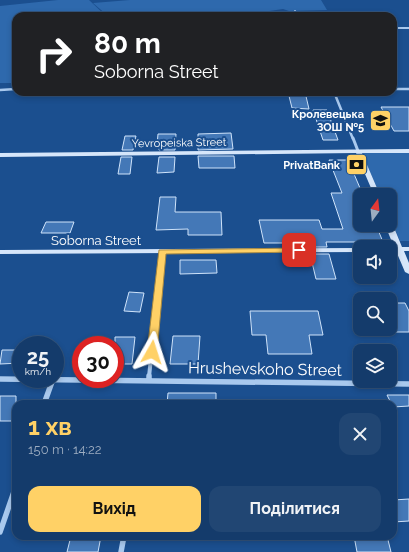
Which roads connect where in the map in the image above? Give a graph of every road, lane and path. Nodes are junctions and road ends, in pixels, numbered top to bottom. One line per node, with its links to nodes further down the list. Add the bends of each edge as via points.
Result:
1 (397, 28): 2 (street)
2 (409, 28)
3 (397, 89): 4 (street)
4 (409, 89)
5 (0, 90): 6 (street)
6 (12, 90)
7 (336, 96): 8 (street)
8 (358, 151): 9 (street, Yevropeiska Street); 10 (street, Yevropeiska Street); 11 (street)
9 (409, 151)
10 (0, 155)
11 (373, 188)
12 (392, 232): 13 (street)
13 (399, 249): 14 (street); 18 (street)
14 (409, 249)
15 (353, 250): 17 (street, Soborna Street)
16 (0, 252): 17 (street, Soborna Street)
17 (162, 252): 22 (street)
18 (409, 272)
19 (0, 379): 20 (street, Hrushevskoho Street)
20 (12, 379)
21 (64, 379): 22 (street, Hrushevskoho Street)
22 (149, 380): 23 (street, Hrushevskoho Street)
23 (409, 384)
24 (50, 388): 25 (street)
25 (45, 400)
26 (12, 498): 27 (street)
27 (0, 532)
28 (123, 540): 29 (street)
29 (121, 552)

